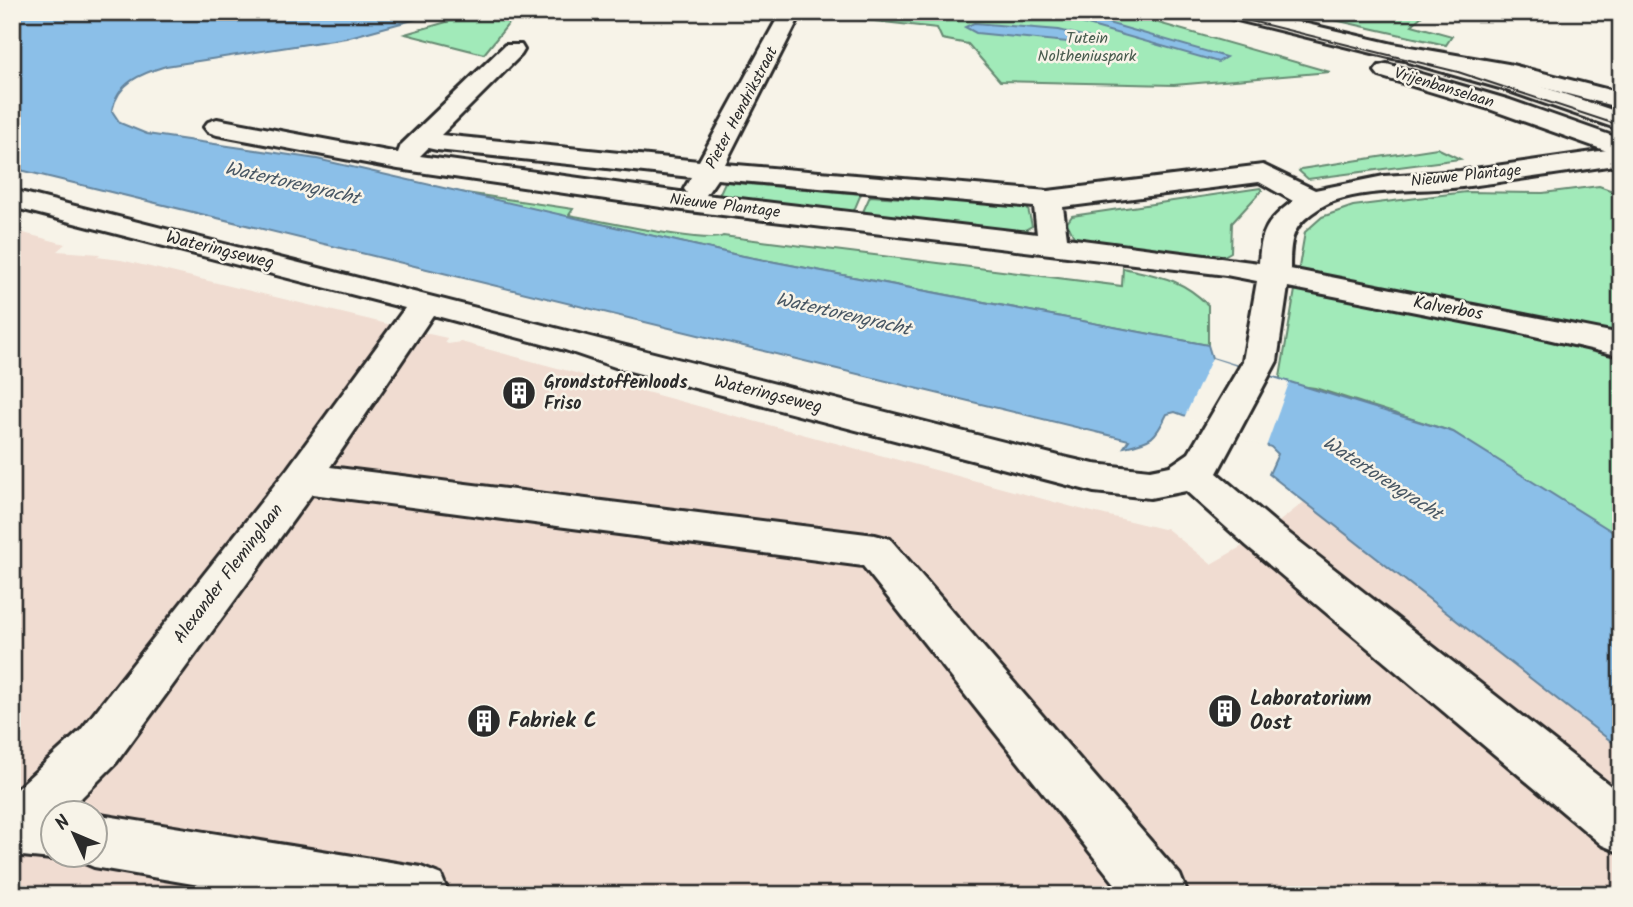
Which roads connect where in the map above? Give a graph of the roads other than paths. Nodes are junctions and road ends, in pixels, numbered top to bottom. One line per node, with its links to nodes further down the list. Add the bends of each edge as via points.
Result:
1 (792, 12): 13 (street, Pieter Hendrikstraat)
2 (1228, 12): 3 (street, Vrijenbanselaan)
3 (1271, 22): 5 (street, Vrijenbanselaan); 10 (street, Vrijenbanselaan, via 1341,58 1501,105)
4 (513, 50): 9 (street)
5 (1393, 51): 6 (street, Vrijenbanselaan, via 1508,71); 7 (street, Vrijenbanselaan, via 1511,84)
6 (1621, 101)
7 (1621, 122)
8 (217, 127): 12 (street, Nieuwe Plantage)
9 (421, 141): 12 (street); 13 (street, Nieuwe Plantage)
10 (1621, 148)
11 (1621, 156): 16 (street, Nieuwe Plantage, via 1460,179 1363,187)
12 (398, 161): 17 (street, Nieuwe Plantage)
13 (709, 171): 15 (street, Nieuwe Plantage); 17 (street, Pieter Hendrikstraat)
14 (12, 198): 20 (street, Wateringseweg)
15 (1048, 200): 16 (street, Nieuwe Plantage, via 1263,173); 18 (street)
16 (1312, 200): 19 (street, Nieuwe Plantage, via 1282,224 1275,242)
17 (689, 202): 18 (street, Nieuwe Plantage)
18 (1053, 245): 19 (street, Nieuwe Plantage)
19 (1274, 276): 21 (street, Kalverbos); 22 (street, via 1260,361 1203,463)
20 (425, 303): 22 (street, Wateringseweg, via 1094,478 1150,484); 23 (street, Alexander Fleminglaan)
21 (1621, 345)
22 (1191, 473): 24 (street)
23 (302, 478): 25 (street, Alexander Fleminglaan, via 98,747); 28 (street, via 875,551)
24 (1621, 827)
25 (26, 830)
26 (108, 843): 27 (street)
27 (421, 895)
28 (1160, 895)

